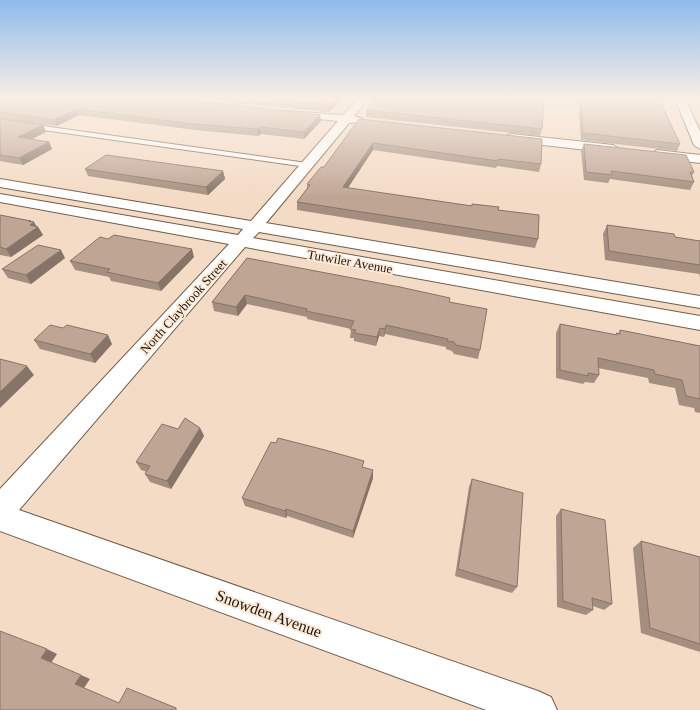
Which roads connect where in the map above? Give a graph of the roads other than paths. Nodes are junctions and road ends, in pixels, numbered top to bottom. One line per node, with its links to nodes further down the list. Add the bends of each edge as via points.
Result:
1 (72, 132): 9 (lane)
2 (335, 132): 9 (street, North Claybrook Street)
3 (694, 132): 5 (street)
4 (503, 137): 6 (street)
5 (700, 145)
6 (621, 150)
7 (645, 153): 8 (street)
8 (700, 159)
9 (307, 165): 12 (street, North Claybrook Street)
10 (0, 183): 12 (street, Tutwiler Avenue)
11 (0, 198): 13 (street, Tutwiler Avenue)
12 (254, 226): 13 (street, North Claybrook Street); 14 (street, Tutwiler Avenue)
13 (241, 242): 15 (street, Tutwiler Avenue); 16 (street, North Claybrook Street)
14 (700, 302)
15 (700, 323)
16 (0, 510)
17 (0, 516): 18 (street, Snowden Avenue)
18 (538, 710)

